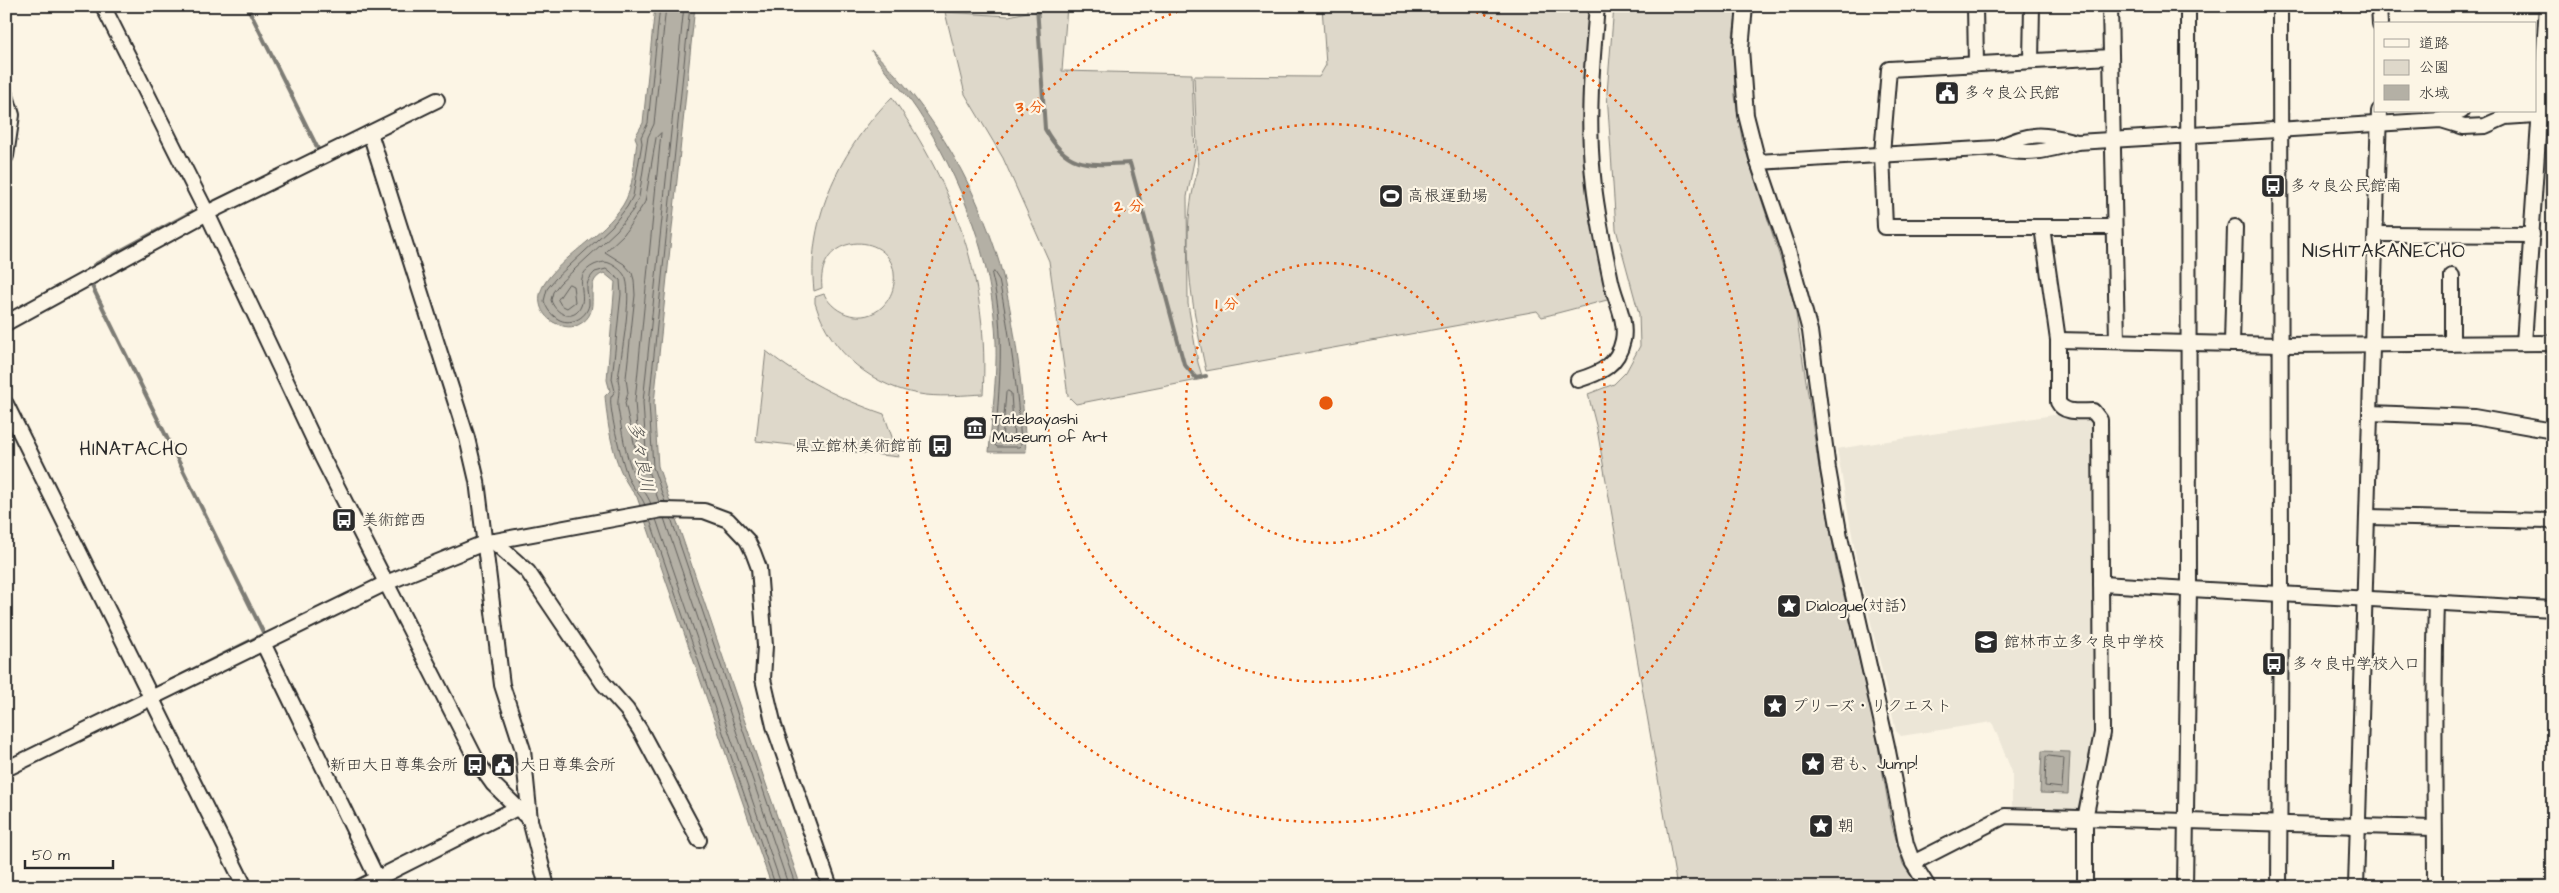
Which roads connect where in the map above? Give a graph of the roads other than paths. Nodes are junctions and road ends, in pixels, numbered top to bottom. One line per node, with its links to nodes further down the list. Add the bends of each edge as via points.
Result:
1 (103, 6): 31 (street)
2 (1597, 6): 48 (street, via 1590,88 1593,176 1624,337 1616,359 1607,368)
3 (1745, 6): 30 (street, via 1741,49 1743,86 1746,115)
4 (1975, 6): 15 (street)
5 (2032, 6): 14 (street)
6 (2110, 6): 13 (street)
7 (2188, 6): 26 (street)
8 (2280, 6): 24 (street)
9 (2379, 6): 11 (street)
10 (2548, 6): 12 (street)
11 (2380, 22)
12 (2541, 28): 20 (street)
13 (2111, 57): 14 (street); 27 (street)
14 (2031, 61): 15 (street)
15 (1976, 64): 28 (street, via 1889,69)
16 (6, 96): 29 (street, via 12,115)
17 (437, 100): 25 (street)
18 (2460, 112): 23 (street)
19 (2490, 112): 21 (street)
20 (2546, 114): 21 (street); 36 (street)
21 (2505, 117): 23 (street, via 2485,126 2464,127)
22 (2379, 118): 23 (street); 24 (street); 35 (street)
23 (2442, 120)
24 (2282, 129): 26 (street); 44 (street)
25 (370, 133): 31 (street); 54 (street, via 467,438)
26 (2188, 134): 27 (street); 42 (street)
27 (2114, 140): 28 (street, via 2077,142 2047,134 2018,137 1997,148); 33 (street)
28 (1882, 154): 30 (street); 32 (street, via 1885,228)
29 (6, 156)
30 (1758, 162): 73 (street, via 1788,250 1810,331 1840,537 1906,844)
31 (207, 213): 38 (street); 55 (street, via 276,364)
32 (2042, 227): 33 (street); 39 (street)
33 (2114, 227): 40 (street)
34 (2235, 227): 43 (street)
35 (2376, 234): 36 (street); 45 (street)
36 (2532, 235): 47 (street)
37 (2452, 276): 46 (street)
38 (6, 323)
39 (2058, 340): 40 (street); 56 (street, via 2058,402 2061,408 2093,411 2100,420)
40 (2117, 341): 42 (street)
41 (2553, 343): 47 (street)
42 (2188, 344): 43 (street); 57 (street)
43 (2232, 344): 44 (street)
44 (2281, 344): 45 (street); 58 (street)
45 (2372, 344): 46 (street); 50 (street)
46 (2452, 344): 47 (street)
47 (2524, 344)
48 (1578, 380)
49 (6, 404): 63 (street)
50 (2370, 413): 51 (street, via 2474,417); 52 (street)
51 (2553, 431)
52 (2368, 517): 53 (street); 59 (street)
53 (2553, 521)
54 (488, 542): 55 (street); 66 (street, via 502,685 523,750); 72 (street, via 528,572 603,683 627,710); 78 (street, via 662,510 704,511 728,520 747,540 758,568 764,636 763,679 774,726)
55 (386, 583): 62 (street); 65 (street, via 478,763)
56 (2101, 584): 57 (street); 67 (street, via 2102,733)
57 (2190, 588): 58 (street); 68 (street)
58 (2281, 594): 59 (street); 69 (street)
59 (2364, 598): 60 (street); 70 (street)
60 (2436, 603): 61 (street); 71 (street)
61 (2553, 609)
62 (263, 643): 63 (street); 74 (street)
63 (151, 699): 64 (street); 75 (street)
64 (6, 770)
65 (517, 808): 66 (street); 74 (street)
66 (530, 820): 77 (street)
67 (2086, 820): 68 (street); 73 (street, via 2005,816); 80 (street)
68 (2186, 823): 69 (street); 81 (street)
69 (2280, 824): 70 (street); 82 (street)
70 (2358, 826): 71 (street); 83 (street)
71 (2434, 828): 84 (street)
72 (699, 840)
73 (1913, 863): 79 (street)
74 (377, 878): 76 (street)
75 (245, 887)
76 (360, 887)
77 (547, 887)
78 (830, 887)
79 (1928, 887)
80 (2085, 887)
81 (2185, 887)
82 (2279, 887)
83 (2356, 887)
84 (2435, 887)

